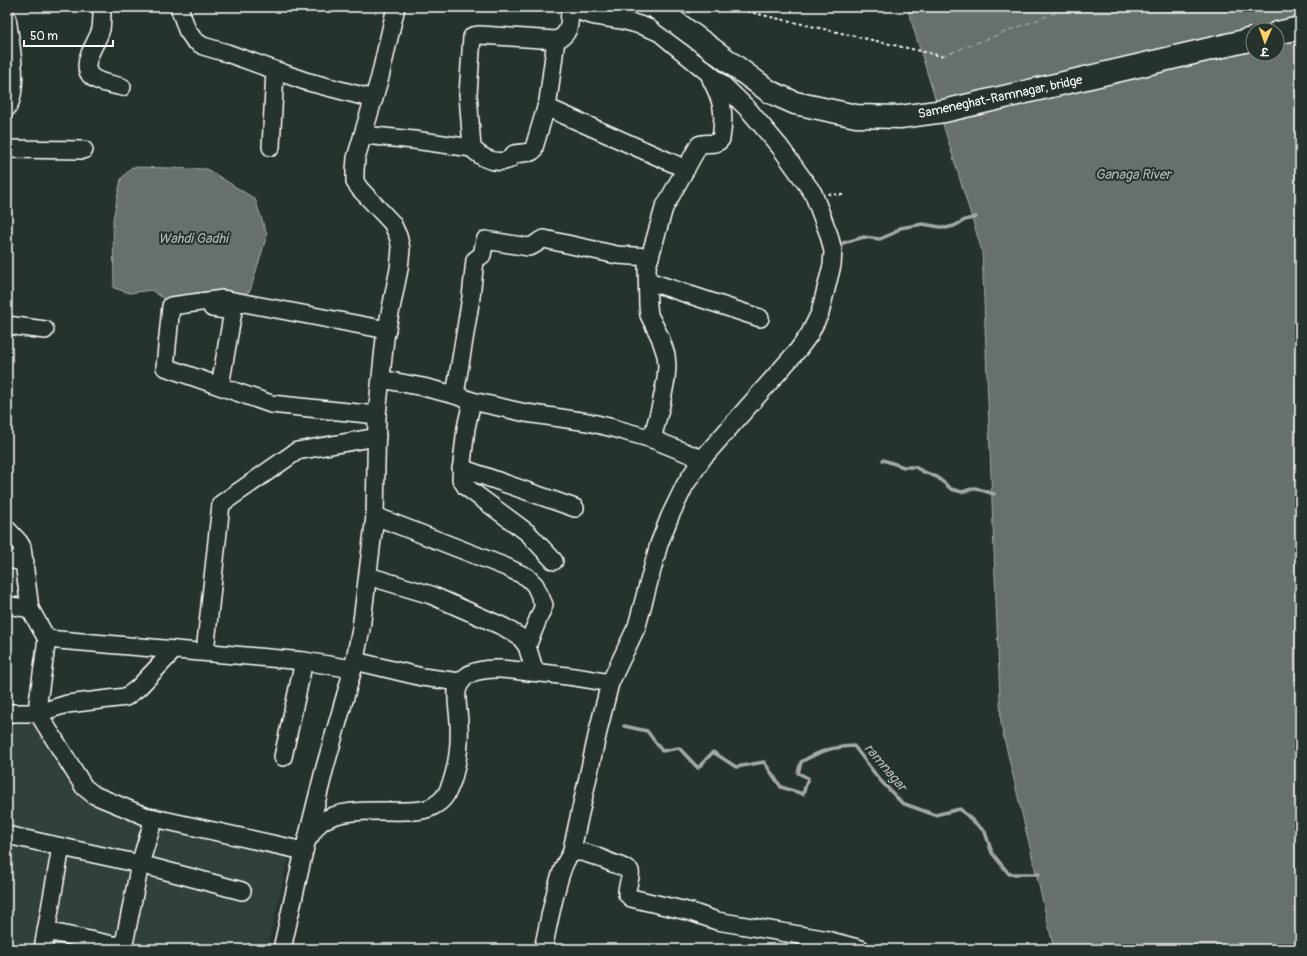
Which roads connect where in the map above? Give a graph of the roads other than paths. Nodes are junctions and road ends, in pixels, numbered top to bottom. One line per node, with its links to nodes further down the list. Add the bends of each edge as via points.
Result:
1 (102, 7): 13 (street, via 101,28 88,59 87,68 98,80)
2 (179, 7): 12 (street, via 187,30 194,40 203,46)
3 (396, 7): 14 (street)
4 (572, 7): 9 (street, via 567,33); 11 (street, via 594,16 623,20 650,28)
5 (655, 7): 10 (main road, Sameneghat-Ramnagar, bridge, bridge, via 770,92 795,103 856,116 900,117 944,111)
6 (7, 18): 15 (street, via 13,52 12,97)
7 (1300, 28): 8 (main road)
8 (1285, 31)
9 (556, 40): 16 (street); 19 (street, via 473,36 468,94)
10 (1245, 41)
11 (706, 70): 22 (street, via 720,95 723,107 721,139 718,143 699,145); 37 (street, via 748,109 814,193 833,251 826,294 809,335)
12 (275, 72): 14 (street); 18 (street)
13 (122, 87)
14 (374, 99): 17 (street)
15 (7, 108)
16 (546, 108): 19 (street, via 532,152 514,154 507,161 491,160 478,155); 22 (street)
17 (364, 135): 19 (street); 29 (street, via 356,158 356,182 392,223 401,249)
18 (271, 147)
19 (472, 148)
20 (7, 149): 21 (street)
21 (84, 150)
22 (686, 169): 23 (street, via 664,208)
23 (650, 257): 24 (street); 32 (street, via 617,255 544,240 540,240 533,247 528,247 485,240 482,255 475,260)
24 (648, 281): 26 (street); 36 (street, via 650,315 666,355 667,366)
25 (186, 304): 29 (street, via 223,299); 31 (street, via 233,311); 31 (street, via 171,306 165,367)
26 (760, 318)
27 (7, 325): 28 (street)
28 (45, 330)
29 (387, 330): 30 (street)
30 (382, 380): 32 (street); 34 (street)
31 (220, 386): 34 (street, via 271,404)
32 (455, 395): 33 (street)
33 (472, 401): 36 (street, via 526,413 588,422); 38 (street)
34 (377, 415): 35 (street)
35 (377, 437): 40 (street); 51 (street, via 297,451 220,504)
36 (652, 439): 37 (street)
37 (702, 459): 56 (street, via 685,485 670,516 659,544 637,626)
38 (461, 468): 39 (street); 43 (street, via 460,479 463,484 528,533)
39 (575, 508)
40 (375, 516): 45 (street); 49 (street, via 527,577 535,585 544,605)
41 (7, 530): 44 (street, via 22,546)
42 (7, 559): 44 (street)
43 (554, 561)
44 (25, 562): 47 (street)
45 (368, 576): 49 (street, via 432,595 504,627); 53 (street)
46 (7, 604): 47 (street)
47 (30, 609): 48 (street)
48 (47, 639): 50 (street); 58 (street)
49 (527, 646): 54 (street)
50 (174, 650): 51 (street); 58 (street, via 126,697 67,704)
51 (205, 652): 52 (street)
52 (304, 661): 53 (street); 59 (street)
53 (354, 665): 55 (street); 62 (street)
54 (536, 672): 55 (street, via 490,669 477,671); 56 (street)
55 (460, 682): 62 (street, via 457,700 460,743 455,771 444,799 435,806 415,811 353,812 331,816 319,824)
56 (610, 684): 64 (street)
57 (7, 713): 58 (street)
58 (38, 713): 60 (street, via 84,786 94,795)
59 (283, 757)
60 (154, 818): 62 (street); 65 (street)
61 (7, 835): 63 (street)
62 (305, 846): 70 (street)
63 (62, 847): 65 (street); 67 (street)
64 (571, 854): 71 (street, via 560,877); 72 (street, via 589,854 628,869 631,874 627,894 631,898 718,920 823,939)
65 (140, 864): 66 (street); 68 (street)
66 (242, 891)
67 (46, 931): 68 (street); 69 (street)
68 (123, 948)
69 (43, 949)
70 (282, 949)
71 (544, 949)
72 (861, 949)

